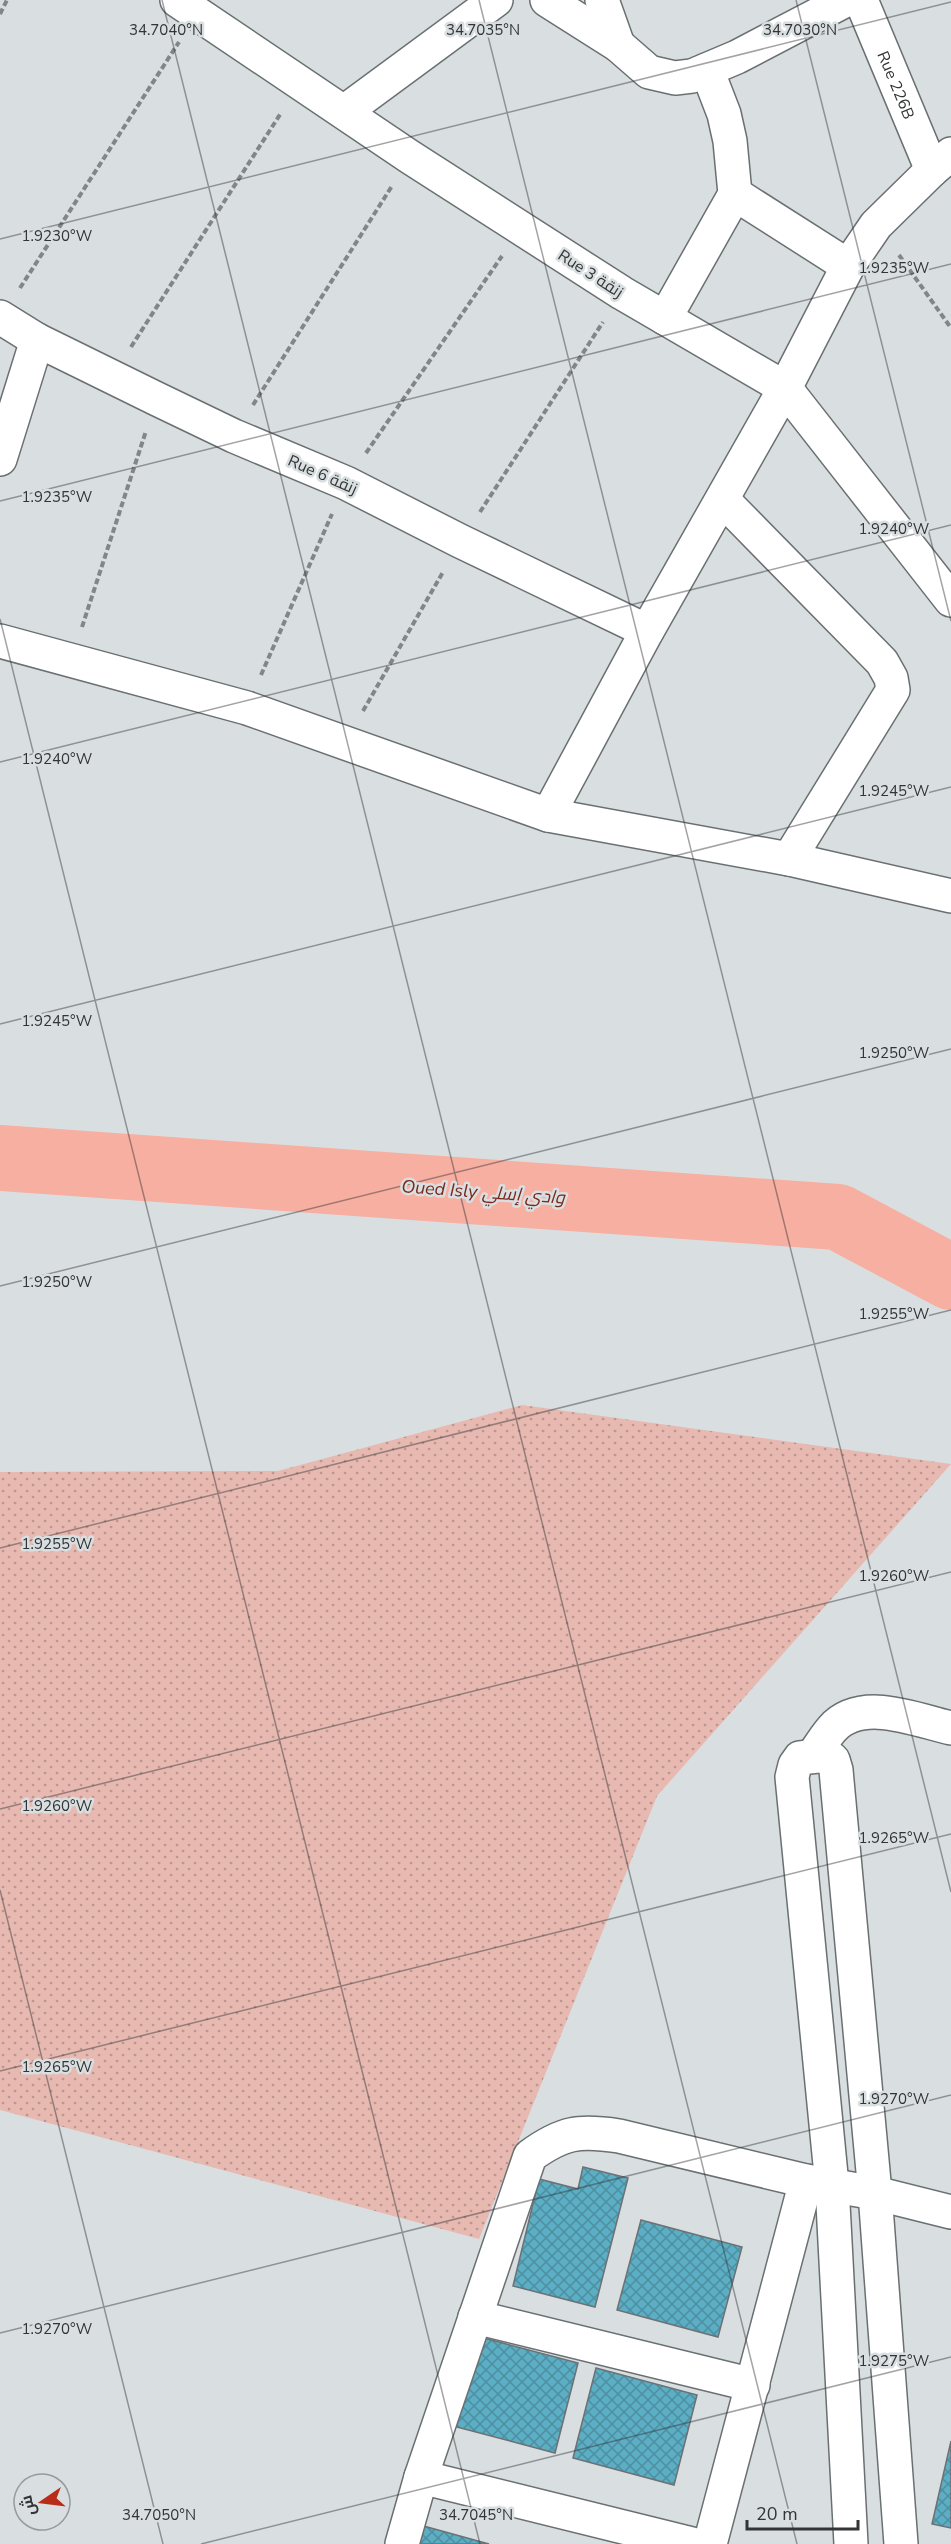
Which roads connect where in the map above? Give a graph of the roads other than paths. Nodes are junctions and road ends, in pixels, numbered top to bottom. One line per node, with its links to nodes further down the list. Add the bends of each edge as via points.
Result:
1 (496, 0): 9 (street)
2 (546, 0): 7 (street)
3 (602, 0): 7 (street)
4 (846, 0): 8 (street)
5 (861, 0): 10 (street, Rue 226B)
6 (187, 7): 9 (street, Rue 3 زنقة)
7 (618, 45): 8 (street, via 649,72 660,76 692,76)
8 (707, 70): 11 (street, via 726,123)
9 (344, 112): 14 (street, Rue 3 زنقة, via 410,158)
10 (941, 162): 12 (street, via 876,225)
11 (735, 194): 12 (street); 14 (street)
12 (848, 266): 16 (street)
13 (0, 317): 15 (street, Rue 6 زنقة)
14 (665, 318): 16 (street, Rue 3 زنقة)
15 (37, 340): 17 (street); 20 (street, Rue 6 زنقة, via 234,436 346,483)
16 (785, 388): 18 (street); 19 (street, Rue 3 زنقة)
17 (0, 459)
18 (723, 500): 20 (street); 23 (street, via 882,662 892,684 893,690)
19 (951, 600)
20 (647, 631): 22 (street)
21 (0, 640): 22 (street, via 247,708)
22 (548, 815): 23 (street)
23 (789, 860): 24 (street)
24 (951, 896)
25 (951, 1728): 26 (street, via 879,1711 867,1712 845,1719 833,1728)
26 (813, 1756): 27 (street, via 797,1760 792,1777); 28 (street, via 830,1756 836,1770)
27 (819, 2183): 28 (street); 30 (street, via 619,2136 594,2132 556,2139 530,2156); 31 (street); 36 (street)
28 (875, 2193): 29 (street); 37 (street)
29 (951, 2212)
30 (475, 2317): 31 (street); 32 (street)
31 (753, 2385): 35 (street)
32 (421, 2477): 33 (street); 34 (street)
33 (402, 2544)
34 (692, 2544)
35 (710, 2544)
36 (851, 2544)
37 (901, 2544)

